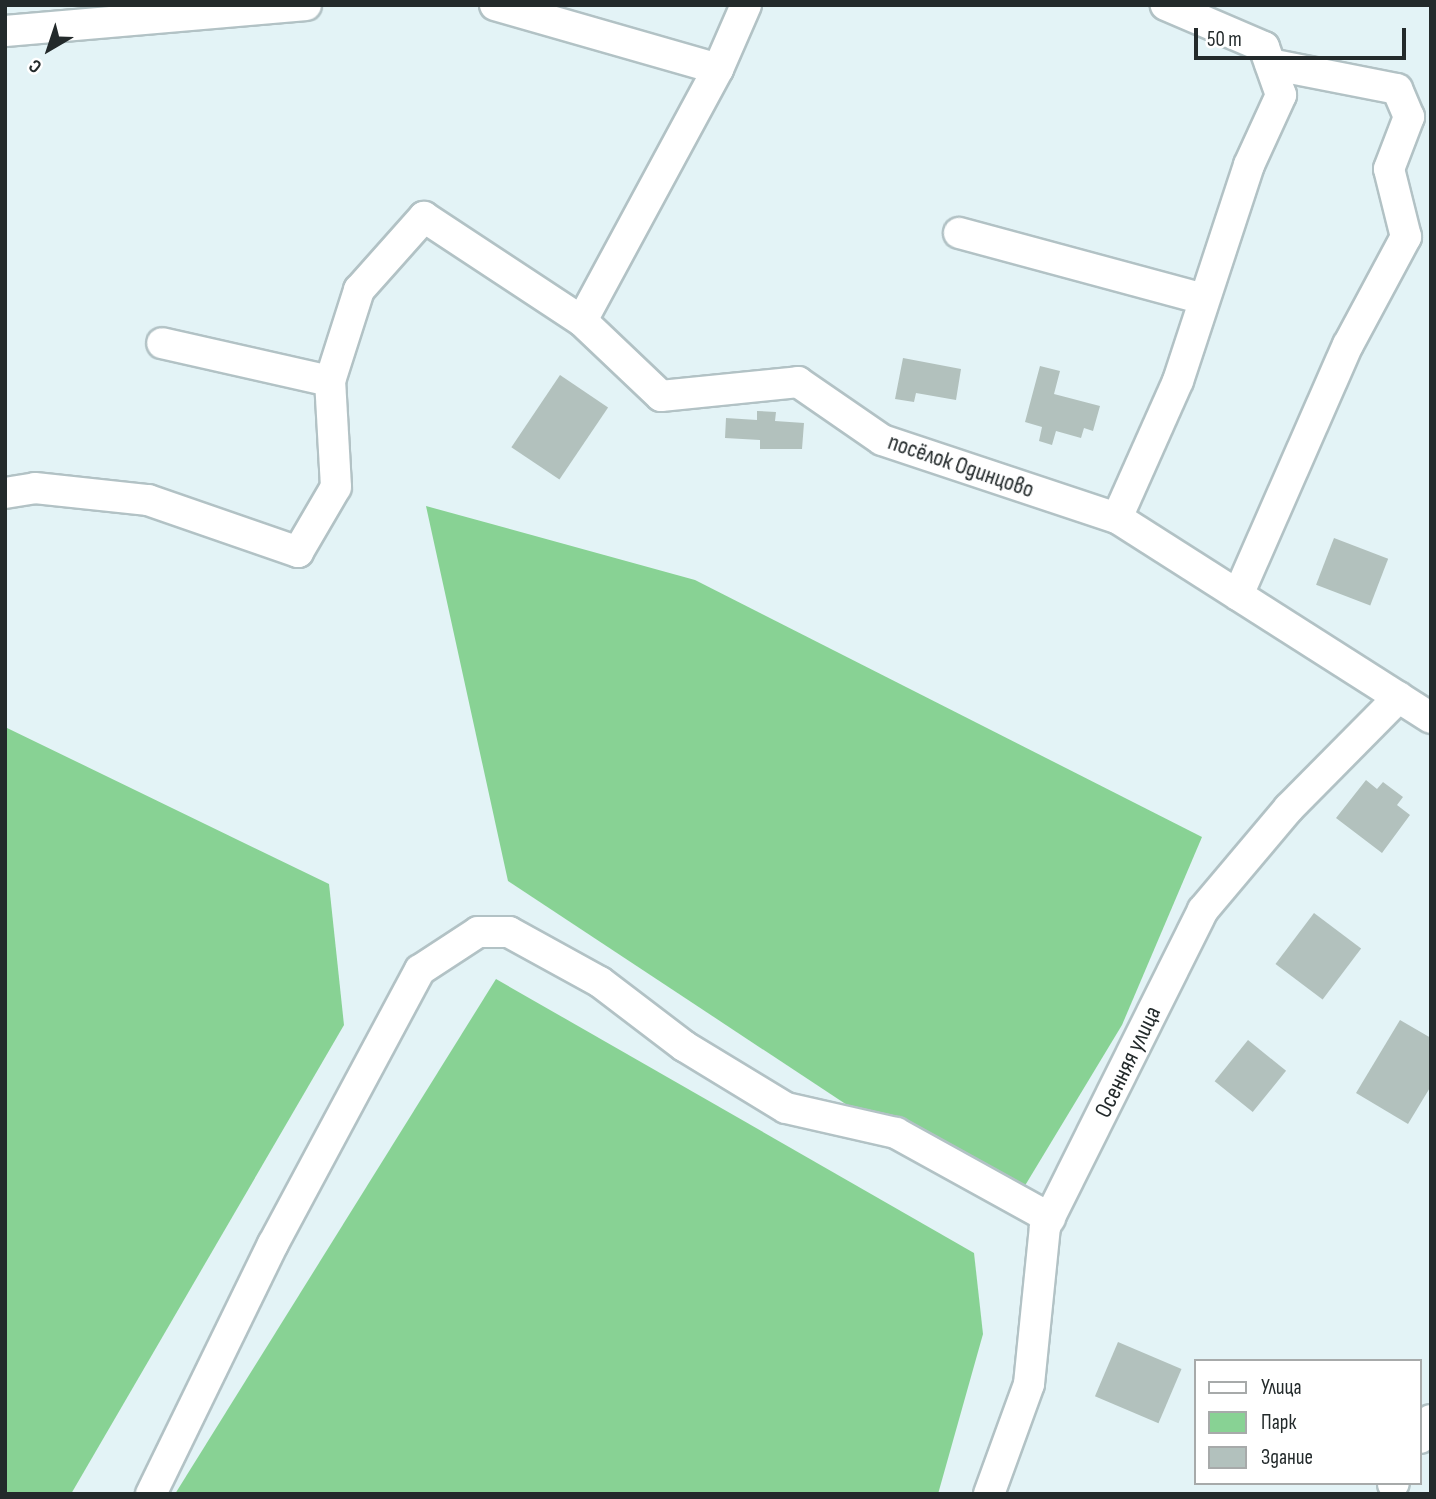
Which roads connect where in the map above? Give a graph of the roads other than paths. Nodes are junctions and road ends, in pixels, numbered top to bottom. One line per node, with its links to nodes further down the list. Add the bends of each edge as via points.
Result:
1 (306, 5): 5 (lane)
2 (495, 5): 7 (lane)
3 (746, 5): 7 (lane)
4 (1166, 5): 6 (lane, via 1265,47)
5 (5, 31)
6 (1270, 64): 9 (lane, via 1281,95 1249,165); 15 (lane, via 1397,89 1409,117 1389,169 1406,237 1348,345)
7 (718, 69): 10 (lane)
8 (959, 233): 9 (lane)
9 (1203, 299): 14 (lane, via 1178,381)
10 (582, 321): 12 (lane, посёлок Одинцово, via 424,217 359,290); 14 (lane, посёлок Одинцово, via 661,396 798,382 882,440)
11 (162, 343): 12 (lane)
12 (330, 382): 13 (lane, via 335,487 298,552 148,500 35,488)
13 (5, 493)
14 (1117, 518): 15 (lane, посёлок Одинцово)
15 (1238, 595): 16 (lane, посёлок Одинцово)
16 (1399, 696): 17 (lane, посёлок Одинцово); 18 (lane, Осенняя улица, via 1289,808 1203,910)
17 (1431, 718)
18 (1050, 1218): 19 (lane, via 896,1132 786,1108 684,1046 600,982 509,932 478,932 420,970 273,1244); 20 (lane, Осенняя улица, via 1029,1384)
19 (151, 1494)
20 (989, 1494)

